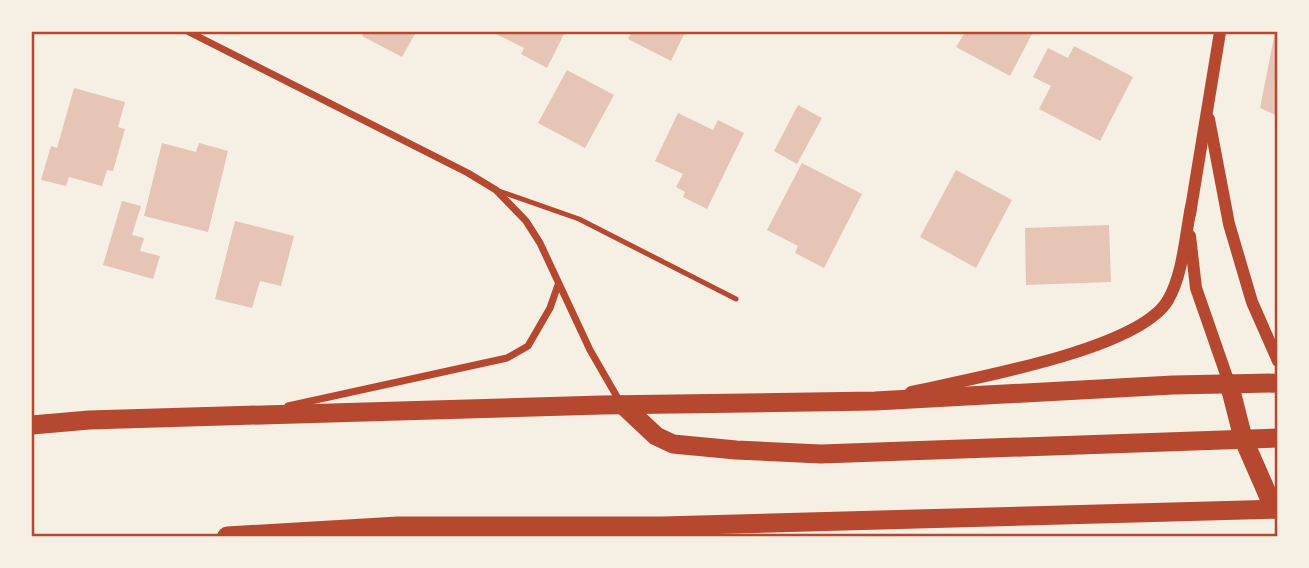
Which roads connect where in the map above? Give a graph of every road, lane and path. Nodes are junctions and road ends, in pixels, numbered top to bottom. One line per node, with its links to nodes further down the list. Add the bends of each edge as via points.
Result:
1 (189, 32): 4 (street)
2 (1220, 32): 3 (street)
3 (1207, 108): 5 (street); 8 (street, via 1229,224 1252,302)
4 (496, 190): 6 (street, via 526,221); 7 (lane, via 579,219)
5 (1191, 207): 9 (street, via 1196,288); 11 (street, via 1169,298 1141,325 1111,341 1028,366)
6 (558, 284): 12 (street); 13 (street, via 551,308 528,346 508,358)
7 (736, 299)
8 (1278, 361)
9 (1229, 383): 10 (highway); 11 (highway); 15 (highway)
10 (1278, 383)
11 (875, 401): 12 (highway)
12 (622, 405): 13 (highway); 15 (highway, via 664,441 736,450 821,454)
13 (243, 416): 14 (highway)
14 (32, 425)
15 (1243, 438): 16 (highway); 17 (highway)
16 (1278, 439)
17 (1276, 510): 18 (highway, via 662,526 398,526)
18 (227, 537)

